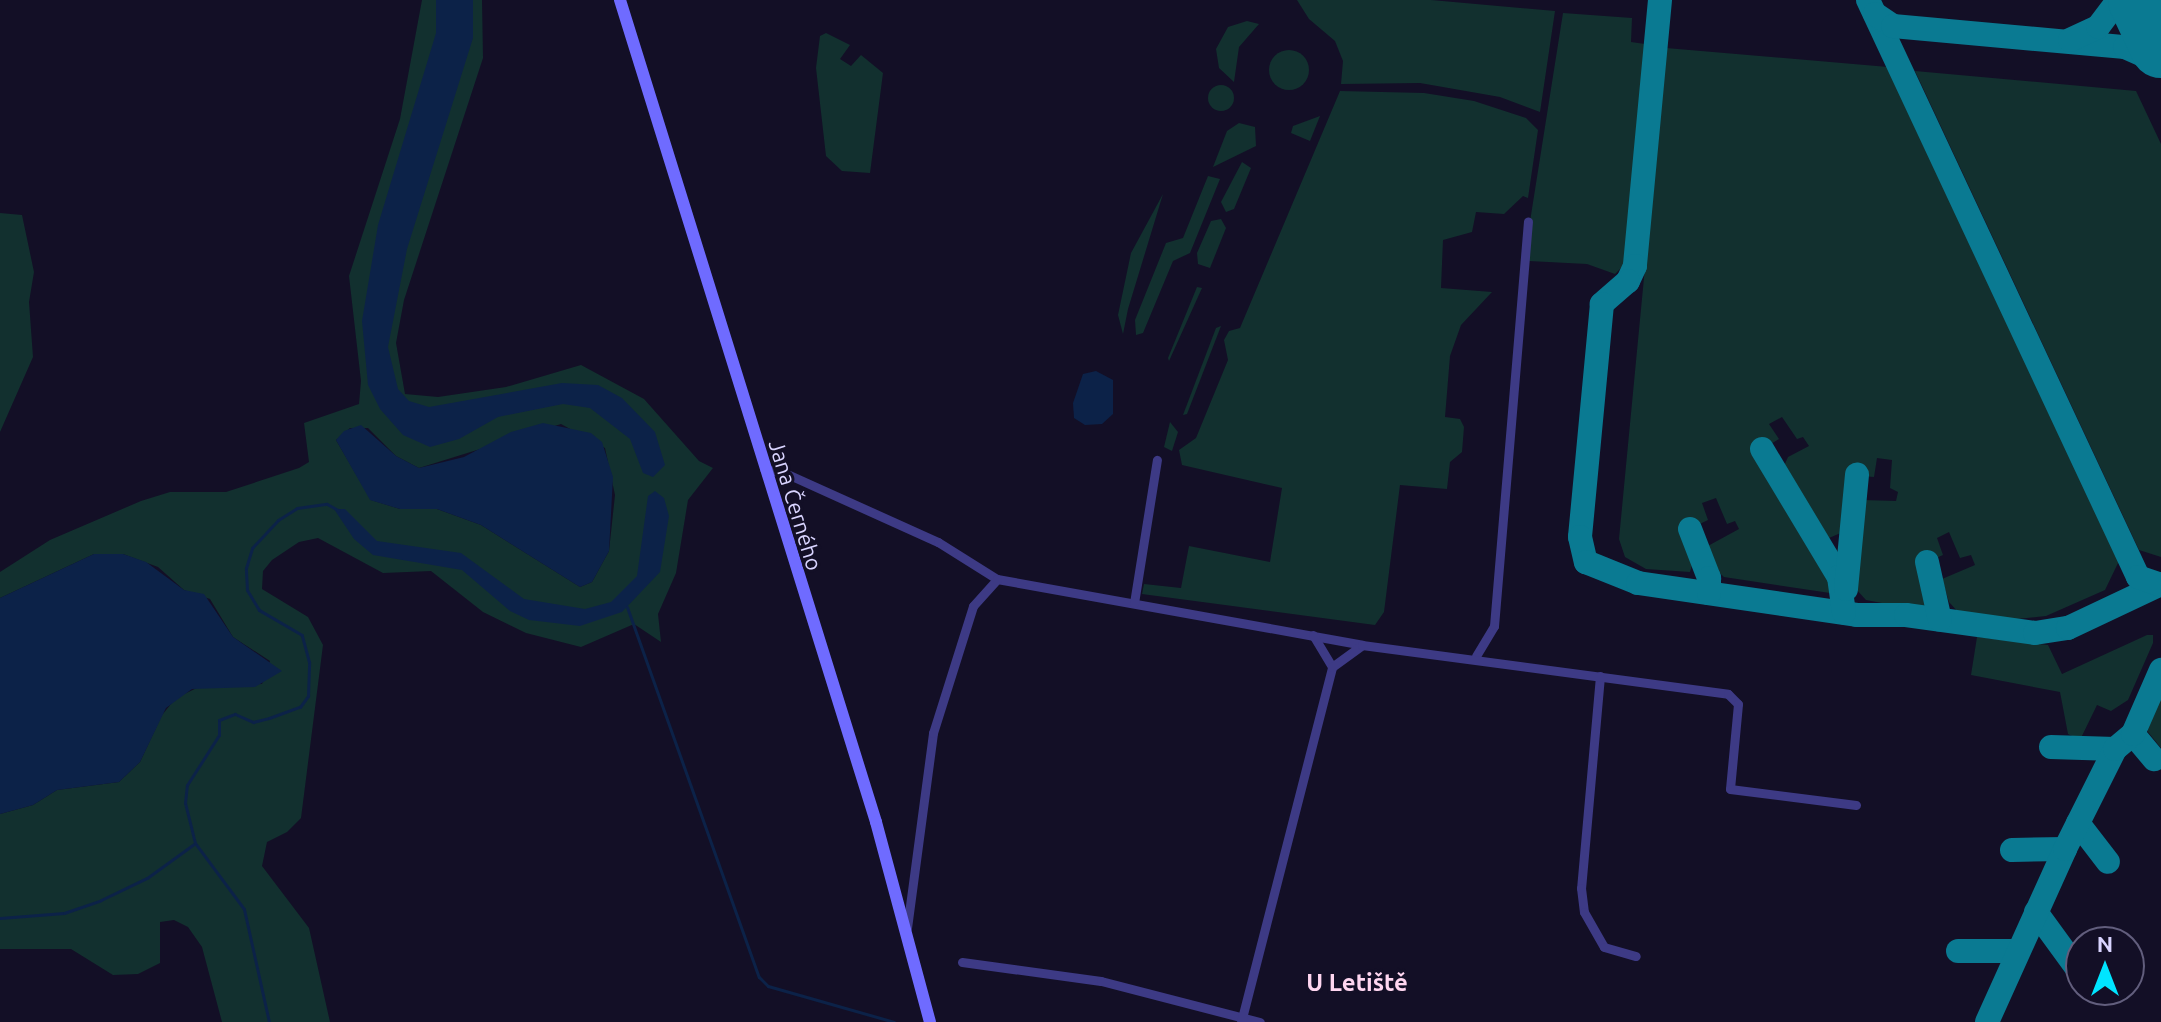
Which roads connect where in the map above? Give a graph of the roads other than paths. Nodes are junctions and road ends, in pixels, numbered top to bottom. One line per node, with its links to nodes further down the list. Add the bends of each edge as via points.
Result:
1 (620, 0): 4 (street, Jana Černého)
2 (1528, 221): 9 (street, via 1494,626)
3 (1157, 460): 6 (street)
4 (764, 469): 5 (street, via 785,473 938,542); 13 (street, Jana Černého)
5 (997, 579): 6 (street, via 1065,595); 13 (street, via 973,606 933,733)
6 (1134, 603): 7 (street)
7 (1313, 635): 8 (street); 10 (street)
8 (1362, 645): 9 (street); 10 (street)
9 (1476, 656): 11 (street)
10 (1332, 667): 16 (street)
11 (1600, 676): 12 (street, via 1735,697 1730,789); 14 (street, via 1581,888 1584,912 1604,947)
12 (1856, 805)
13 (907, 928): 17 (street, Jana Černého)
14 (1636, 956)
15 (962, 962): 16 (street, via 1101,981)
16 (1241, 1020): 18 (street)
17 (930, 1022)
18 (1260, 1022)

